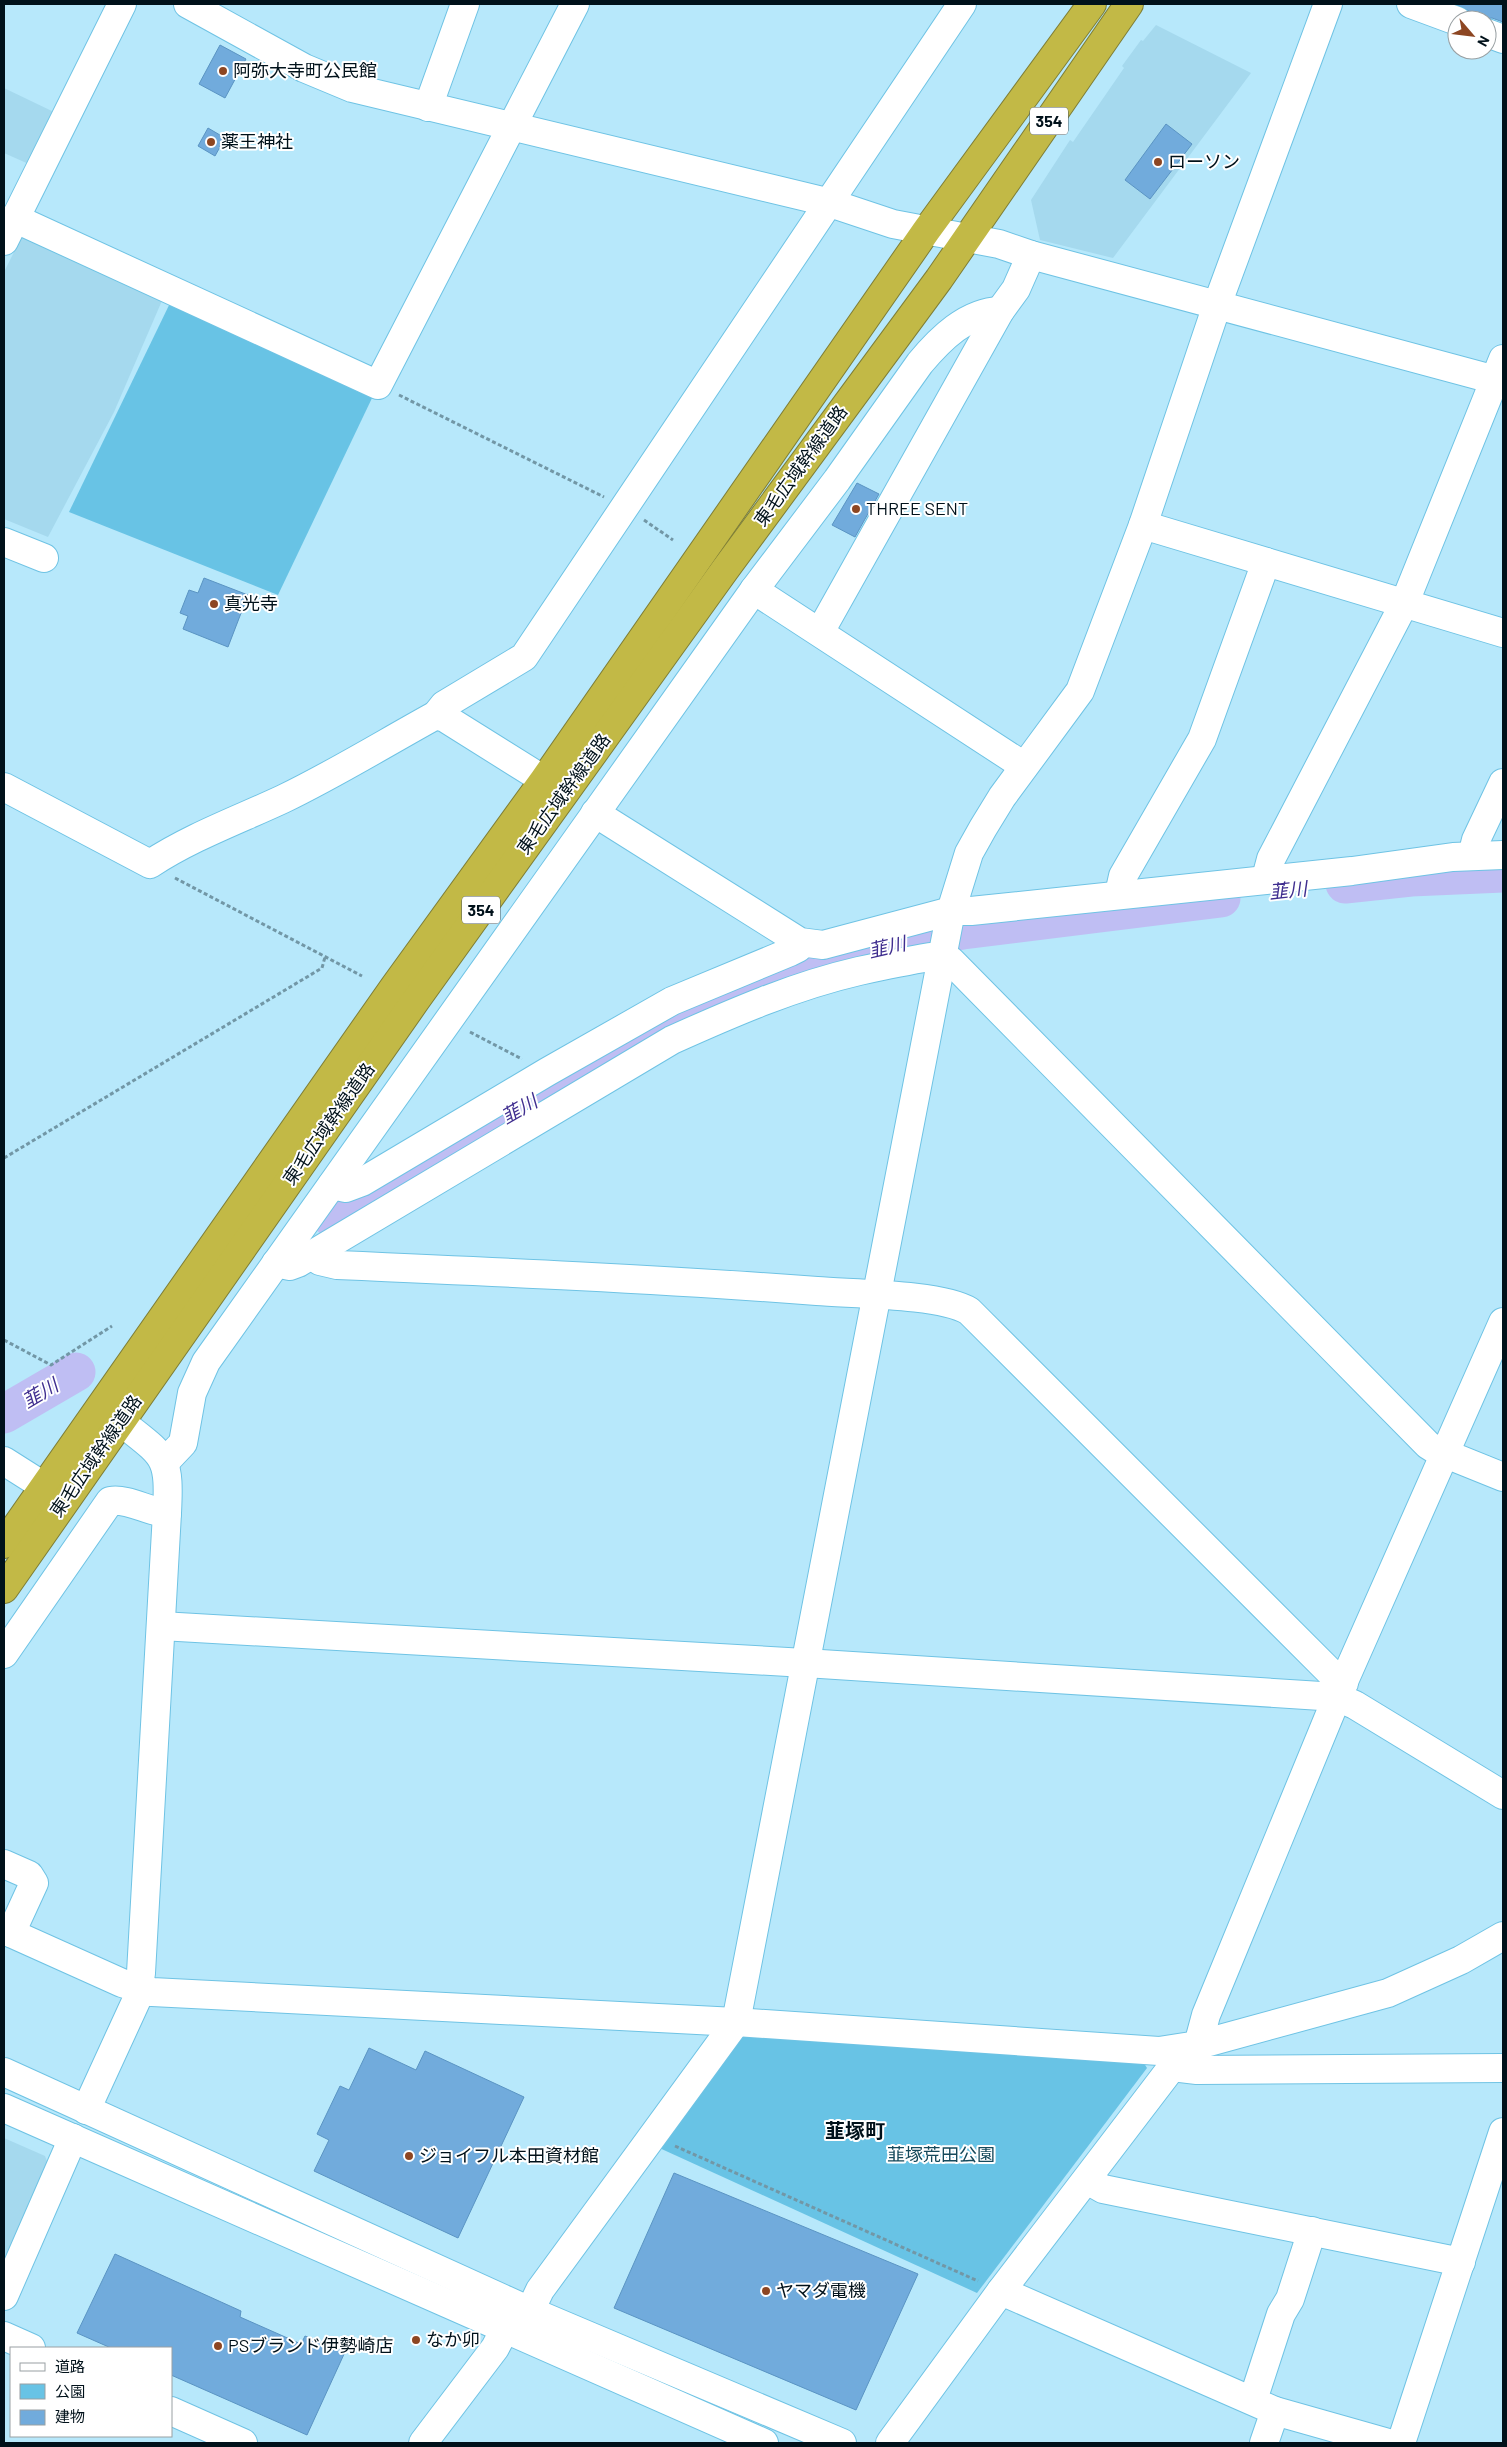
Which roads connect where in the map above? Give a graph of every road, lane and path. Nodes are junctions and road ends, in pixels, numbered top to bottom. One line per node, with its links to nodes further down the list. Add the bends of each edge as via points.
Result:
1 (122, 4): 14 (street)
2 (188, 4): 11 (street, via 304,68 352,88)
3 (465, 4): 11 (street)
4 (575, 4): 12 (street)
5 (962, 4): 13 (street)
6 (1092, 4): 15 (highway, 東毛広域幹線道路 / 354)
7 (1129, 4): 16 (highway, 東毛広域幹線道路 / 354)
8 (1328, 4): 18 (street)
9 (1411, 4): 10 (street)
10 (1447, 17)
11 (428, 107): 12 (street)
12 (511, 125): 13 (street); 21 (street)
13 (827, 202): 15 (street, via 893,224); 22 (street)
14 (9, 230): 21 (street)
15 (926, 231): 16 (street); 34 (highway, 東毛広域幹線道路 / 354)
16 (967, 238): 17 (street); 58 (highway, 東毛広域幹線道路 / 354, via 416,1000)
17 (1031, 255): 18 (street); 19 (street, via 1016,289)
18 (1217, 305): 20 (street); 23 (street)
19 (1000, 311): 28 (street, via 970,319 935,345); 30 (street)
20 (1500, 373): 29 (street)
21 (378, 385): 22 (path)
22 (625, 507): 24 (path); 32 (street, via 529,652 444,705)
23 (1143, 524): 27 (street); 33 (street, via 1080,691)
24 (673, 540)
25 (4, 542): 26 (street)
26 (44, 558)
27 (1266, 562): 29 (street); 42 (street, via 1202,739 1123,876)
28 (754, 590): 30 (street); 37 (street)
29 (1405, 602): 31 (street); 41 (street, via 1270,860)
30 (820, 632): 33 (street)
31 (1503, 633)
32 (436, 715): 34 (street); 40 (street, via 284,798 172,849)
33 (1024, 766): 43 (street, via 969,853)
34 (544, 780): 63 (highway, 東毛広域幹線道路 / 354, via 394,987)
35 (1503, 783): 39 (street, via 1476,840)
36 (4, 787): 40 (street)
37 (595, 813): 44 (street); 48 (street)
38 (1503, 855): 39 (street)
39 (1472, 856): 41 (street)
40 (150, 864): 46 (path)
41 (1266, 878): 42 (street)
42 (1119, 894): 43 (street)
43 (950, 915): 44 (street, via 823,945); 45 (street)
44 (800, 942): 49 (street, via 798,948 790,952 672,1001)
45 (943, 952): 52 (street, via 810,985 748,1007 672,1040); 54 (street); 59 (street, via 1428,1444)
46 (325, 957): 47 (path); 50 (path, via 322,968)
47 (362, 976)
48 (448, 1021): 49 (path); 51 (street)
49 (547, 1072): 51 (street, via 362,1182 346,1188)
50 (4, 1158)
51 (332, 1185): 53 (street)
52 (311, 1255): 53 (street, via 290,1266); 54 (street, via 337,1265 641,1278)
53 (276, 1263): 61 (street, via 202,1369 192,1393 183,1443)
54 (876, 1295): 69 (street); 70 (street, via 947,1302 970,1312 1330,1672)
55 (1503, 1322): 59 (street)
56 (112, 1326): 57 (path, via 51,1364)
57 (4, 1340)
58 (121, 1422): 61 (street); 66 (highway, 東毛広域幹線道路 / 354)
59 (1444, 1453): 62 (street); 70 (street)
60 (4, 1461): 63 (street)
61 (165, 1462): 64 (street)
62 (1503, 1476)
63 (44, 1487): 65 (highway, 東毛広域幹線道路 / 354)
64 (167, 1513): 67 (street); 68 (street, via 110,1501)
65 (4, 1544)
66 (4, 1588)
67 (161, 1626): 69 (street); 75 (street)
68 (4, 1654)
69 (805, 1662): 70 (street); 76 (street)
70 (1341, 1690): 71 (street, via 1355,1705); 77 (street, via 1206,2015)
71 (1503, 1795)
72 (4, 1864): 73 (street, via 29,1876 34,1883)
73 (8, 1931): 75 (street)
74 (1503, 1936): 77 (street, via 1461,1960 1388,1993)
75 (139, 1988): 76 (street, via 152,1992); 81 (street, via 137,1999)
76 (736, 2022): 77 (street); 90 (street, via 540,2290)
77 (1183, 2054): 78 (street, via 1197,2070); 85 (street)
78 (1503, 2068)
79 (4, 2072): 81 (street)
80 (4, 2108): 83 (street)
81 (86, 2110): 90 (street)
82 (1503, 2132): 87 (street)
83 (73, 2138): 89 (street); 91 (street)
84 (667, 2143): 88 (path)
85 (1087, 2180): 86 (street, via 1103,2189); 88 (street)
86 (1312, 2231): 87 (street); 94 (street, via 1290,2299 1281,2314)
87 (1461, 2262): 104 (street)
88 (1001, 2292): 94 (street); 101 (street)
89 (4, 2296)
90 (530, 2311): 100 (street)
91 (505, 2330): 98 (street); 99 (street)
92 (4, 2336): 93 (street)
93 (29, 2347)
94 (1264, 2405): 96 (street); 102 (street)
95 (172, 2411): 97 (street)
96 (1332, 2435): 103 (street)
97 (242, 2443)
98 (423, 2443)
99 (764, 2443)
100 (842, 2443)
101 (890, 2443)
102 (1264, 2443)
103 (1388, 2443)
104 (1401, 2443)

